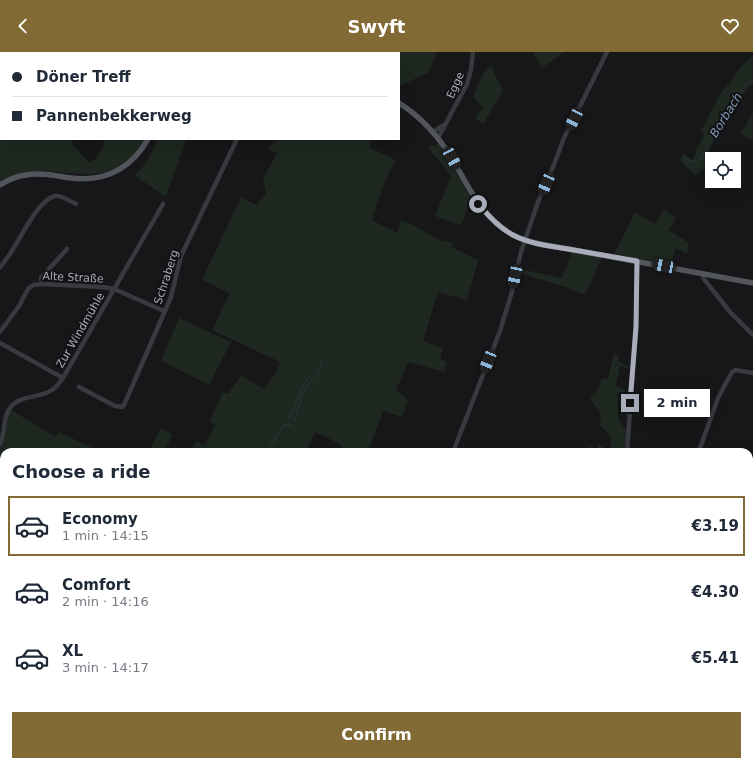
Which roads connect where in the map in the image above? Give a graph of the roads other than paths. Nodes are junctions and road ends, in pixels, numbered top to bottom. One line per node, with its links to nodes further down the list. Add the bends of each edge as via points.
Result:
1 (473, 52): 4 (street, Egge, via 466,84)
2 (608, 52): 12 (street, via 564,138 538,202)
3 (400, 104): 5 (main road)
4 (445, 124): 5 (street, Egge); 6 (street, Egge)
5 (433, 132): 6 (main road)
6 (438, 138): 12 (main road, via 478,204 502,228)
7 (147, 140): 9 (main road, via 130,163 104,176 83,179 32,174 20,176)
8 (237, 140): 20 (street, Schraberg, via 181,256 171,297)
9 (0, 185)
10 (76, 204): 15 (street, via 60,196 50,198 29,222)
11 (163, 204): 19 (street, Zur Windmühle)
12 (526, 240): 14 (main road); 30 (street, via 500,331)
13 (67, 249): 18 (street, via 41,278)
14 (637, 261): 16 (main road); 31 (street, via 636,327)
15 (0, 267)
16 (704, 274): 17 (main road); 22 (street, via 703,278)
17 (753, 283)
18 (42, 284): 19 (street, Alte Straße); 21 (street, Alte Straße, via 33,285 28,289)
19 (114, 289): 20 (street, Alte Straße); 25 (street, Zur Windmühle)
20 (164, 311): 28 (street, Schraberg, via 124,405 115,406)
21 (0, 332)
22 (753, 335)
23 (0, 343): 25 (street)
24 (753, 373): 32 (street, via 736,370 732,372 712,412)
25 (63, 378): 29 (street, Zur Windmühle, via 52,390 24,398 12,406 6,416)
26 (89, 386): 28 (street)
27 (79, 387): 28 (street, Schraberg)
28 (86, 391)
29 (0, 444)
30 (455, 448)
31 (627, 448)
32 (700, 448)

